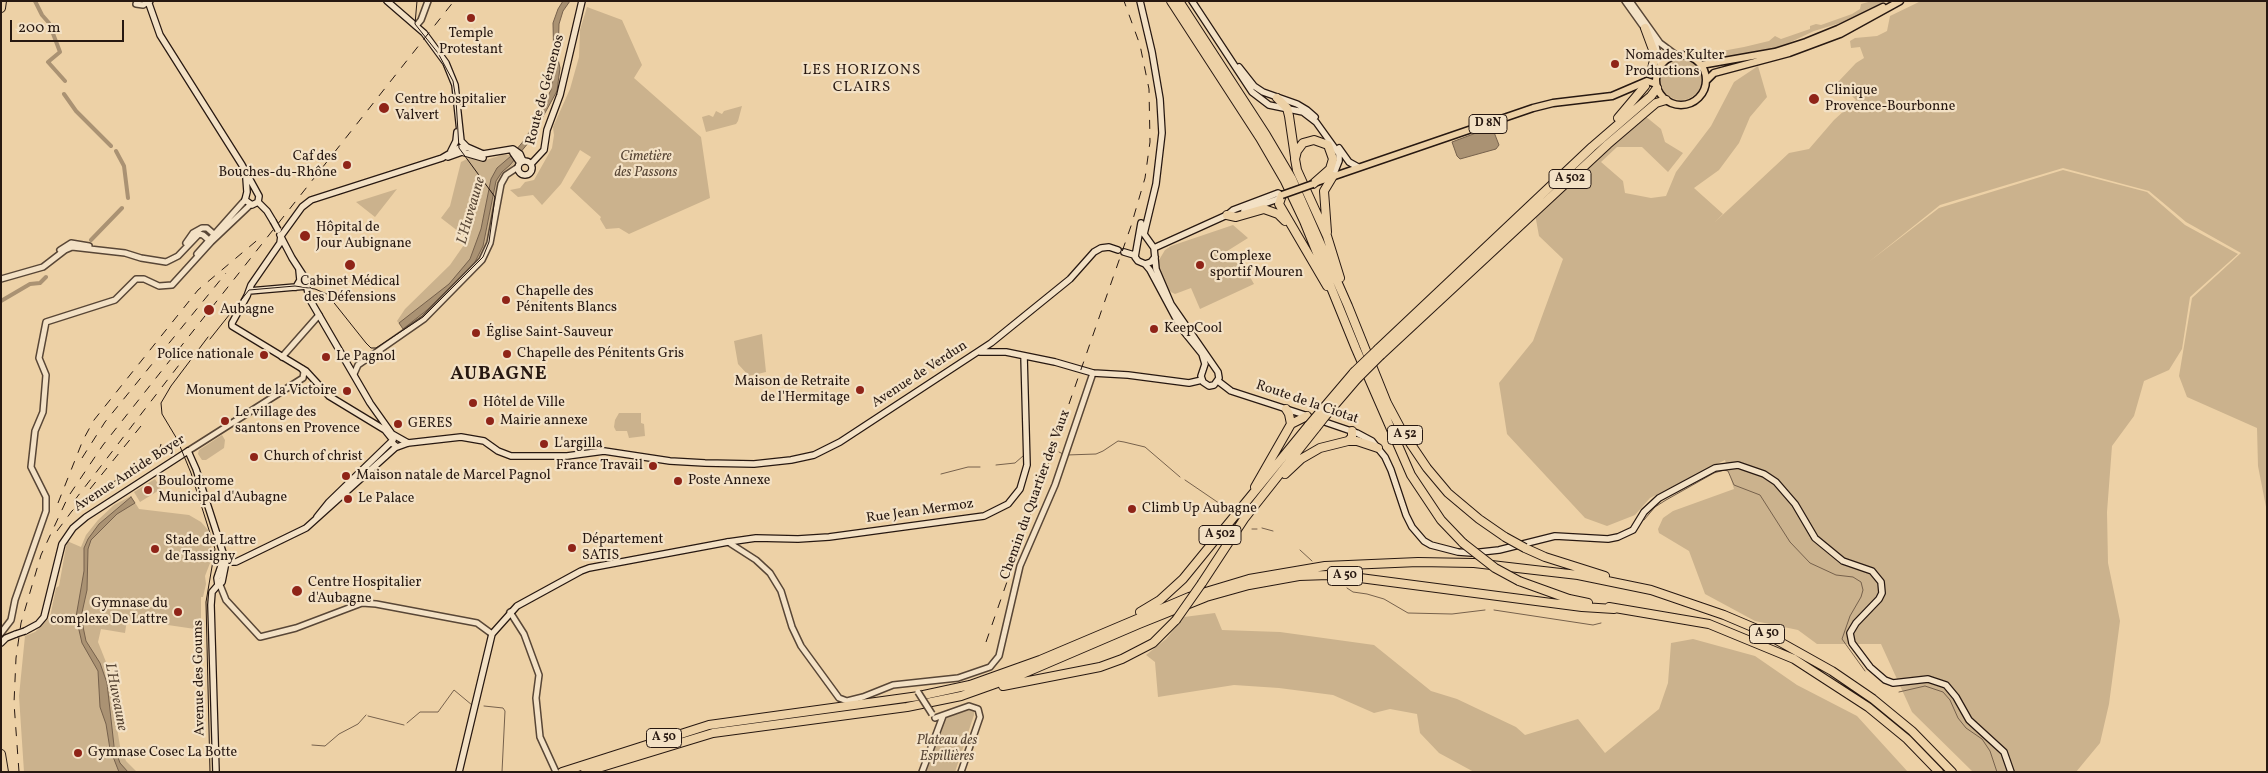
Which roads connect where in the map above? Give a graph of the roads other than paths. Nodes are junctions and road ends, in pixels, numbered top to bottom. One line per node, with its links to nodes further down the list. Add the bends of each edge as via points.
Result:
1 (2, 1): 15 (highway)
2 (141, 1): 13 (street, via 136,4)
3 (428, 1): 16 (street)
4 (584, 1): 37 (main road, Route de Gémenos, via 544,150)
5 (1140, 1): 26 (main road)
6 (1171, 1): 66 (highway, A 52, via 1277,166 1304,221)
7 (1178, 1): 65 (highway, A 52, via 1281,158)
8 (1192, 1): 19 (main road)
9 (1625, 1): 17 (street)
10 (1630, 1): 20 (street, via 1660,43)
11 (1892, 1): 21 (main road, via 1857,21 1806,42 1775,52)
12 (1900, 1): 23 (main road, via 1840,34 1789,53 1714,73)
13 (149, 2): 39 (main road, via 165,43)
14 (389, 4): 16 (main road)
15 (1, 8)
16 (416, 26): 18 (main road)
17 (1645, 28): 22 (highway, via 1656,55)
18 (423, 34): 32 (main road, via 452,84); 32 (main road, via 438,50 452,74 459,114)
19 (1216, 37): 28 (main road, via 1254,86); 30 (main road, via 1252,92 1269,105)
20 (1676, 55): 21 (main road, via 1688,56); 22 (main road)
21 (1701, 65): 23 (main road)
22 (1657, 68): 25 (main road); 27 (main road, D 8N)
23 (1706, 81): 29 (main road, via 1700,96 1691,102 1678,105)
24 (1645, 86): 31 (highway)
25 (1656, 86): 27 (main road, D 8N, via 1647,81); 29 (main road); 31 (highway, A 502, via 1652,96)
26 (1157, 88): 54 (main road, via 1157,154); 55 (main road, via 1162,132 1156,184 1144,226 1144,234)
27 (1621, 93): 38 (main road, D 8N, via 1533,108)
28 (1277, 98): 30 (highway); 36 (main road, via 1307,110)
29 (1666, 100): 71 (highway, A 502, via 1656,103 1622,131)
30 (1287, 108): 33 (highway); 35 (main road, via 1303,112 1316,122 1335,148)
31 (1592, 147): 71 (highway, A 502)
32 (460, 149): 34 (main road, via 487,158 509,150); 50 (main road, via 311,200)
33 (1295, 159): 42 (highway, via 1300,146 1308,141 1319,140 1328,145 1333,155 1332,163 1324,176); 52 (highway, via 1301,180)
34 (520, 161): 37 (main road); 37 (main road, via 520,173 526,175 532,171); 78 (street, via 502,184 490,243 482,260 424,319 358,366)
35 (1339, 161): 40 (main road); 41 (main road)
36 (1349, 162): 38 (main road); 40 (main road)
37 (531, 164)
38 (1358, 167): 40 (main road, D 8N)
39 (245, 171): 43 (main road); 44 (main road)
40 (1347, 172): 41 (main road, D 8N)
41 (1333, 176): 42 (main road, D 8N); 52 (highway, via 1324,191)
42 (1313, 184): 45 (main road, D 8N, bridge)
43 (247, 192): 44 (main road); 47 (main road)
44 (256, 192): 46 (main road)
45 (1282, 195): 48 (main road, D 8N); 49 (highway, via 1279,204)
46 (258, 202): 47 (main road, via 255,205); 50 (main road, bridge)
47 (247, 203): 51 (street)
48 (1227, 215): 49 (highway, via 1236,217 1264,209 1278,214); 55 (main road, D 8N)
49 (1290, 226): 66 (highway)
50 (279, 233): 60 (main road); 64 (main road, via 280,243)
51 (215, 235): 53 (street); 57 (street, via 206,228 198,229)
52 (1327, 236): 65 (highway)
53 (210, 241): 57 (street, via 199,234); 101 (street, via 172,285 159,286 136,279 115,300 49,320 44,325 39,358 46,375 43,412 35,431 31,467 45,493 46,511)
54 (1138, 246): 55 (main road, via 1144,243); 56 (main road)
55 (1152, 246): 58 (main road)
56 (1134, 255): 59 (main road); 68 (main road, via 1109,247 1094,252 1070,279)
57 (178, 256): 61 (street, via 159,262 71,243 42,264)
58 (1155, 256): 59 (main road); 75 (main road, via 1159,276 1171,304)
59 (1145, 264): 76 (main road, via 1181,328 1202,354)
60 (299, 269): 62 (main road); 63 (main road, via 300,280)
61 (1, 279)
62 (307, 286): 63 (main road); 67 (main road)
63 (296, 287): 64 (main road)
64 (249, 291): 73 (main road, via 232,326)
65 (1347, 303): 97 (highway, A 52, bridge, via 1387,402 1414,450 1454,498 1479,519 1525,548)
66 (1339, 307): 99 (highway, A 52, bridge, via 1411,475 1436,514 1463,543 1495,568 1519,581 1569,599)
67 (319, 314): 73 (street); 78 (main road)
68 (999, 337): 69 (main road); 70 (main road)
69 (990, 347): 70 (main road); 89 (main road, Avenue de Verdun, via 840,442 821,452 776,462 670,461 604,451 567,456 511,456 484,442 462,437)
70 (1004, 350): 72 (main road)
71 (1379, 352): 86 (highway, A 502, bridge)
72 (1024, 356): 77 (main road); 95 (main road, Rue Jean Mermoz, via 1027,465 1020,489 1008,504 984,516 829,537 756,538)
73 (282, 357): 74 (main road)
74 (302, 369): 84 (main road, via 329,396); 91 (street, Avenue Antide Boyer, via 303,378)
75 (1214, 369): 76 (main road); 80 (main road, via 1219,375)
76 (1205, 370): 79 (main road)
77 (1092, 373): 79 (main road, via 1189,383); 107 (street, Chemin du Quartier des Vaux, via 1055,485 1018,572 995,665 958,678)
78 (354, 374): 82 (main road)
79 (1202, 380): 80 (main road, via 1209,386)
80 (1218, 381): 81 (main road, Route de la Ciotat, via 1231,391)
81 (1286, 409): 83 (main road, Route de la Ciotat); 85 (highway)
82 (380, 416): 84 (main road); 89 (main road)
83 (1307, 416): 85 (highway); 87 (main road, Route de la Ciotat)
84 (372, 423): 89 (main road, via 385,430)
85 (1291, 424): 94 (highway, via 1251,493)
86 (1313, 426): 92 (highway, A 502); 94 (highway, A 502)
87 (1352, 431): 88 (highway); 90 (main road, Route de la Ciotat, via 1366,436)
88 (1348, 441): 90 (highway); 92 (highway, via 1320,448 1301,459)
89 (396, 442): 93 (main road, via 373,468); 93 (main road, via 320,510)
90 (1378, 448): 124 (main road, Route de la Ciotat, via 1391,470 1406,515 1418,535 1438,548 1472,553 1500,550 1555,536 1618,537 1632,530 1659,498 1715,468 1738,465 1764,474 1776,482 1795,504 1809,530 1824,546 1843,560 1872,571 1881,582 1879,600 1856,622 1850,634 1852,643 1870,667 1884,680 1893,683 1928,679 1946,685 1969,720 2004,752)
91 (188, 451): 96 (main road); 104 (main road, Avenue Antide Boyer, bridge, via 73,528 62,544 44,617 38,624)
92 (1254, 506): 108 (highway, A 502, bridge, via 1176,620 1139,651 1100,667)
93 (317, 517): 96 (main road, via 309,525 236,562)
94 (1214, 542): 102 (highway, A 502, via 1172,590)
95 (730, 543): 100 (main road, Rue Jean Mermoz, via 588,568); 107 (street, via 770,573 781,591 801,646 839,698 847,701 893,686)
96 (225, 559): 98 (main road, Avenue des Goums, via 217,578)
97 (1621, 583): 102 (highway, A 50, via 1538,569 1474,563 1351,563 1241,581 1189,597); 123 (highway, A 50, via 1652,590 1724,615 1804,654 1873,700 1912,731)
98 (219, 585): 105 (street, via 226,600 260,637 362,603 477,623); 116 (main road, Avenue des Goums, via 212,592)
99 (1614, 609): 108 (highway, A 50, via 1360,578 1300,576 1206,597); 122 (highway, A 50, via 1709,624 1794,659 1868,708)
100 (510, 612): 105 (main road, Rue Jean Mermoz); 118 (street, via 524,634 539,675 536,698 540,737)
101 (9, 625): 103 (street); 104 (street)
102 (1115, 627): 109 (highway, A 50, via 1005,674)
103 (1, 633): 104 (main road, Avenue Antide Boyer)
104 (14, 634): 106 (main road, Avenue Antide Boyer)
105 (492, 634): 117 (main road)
106 (1, 643)
107 (918, 683): 109 (street)
108 (986, 688): 109 (highway, A 50)
109 (923, 698): 110 (street, bridge); 119 (highway, A 50, via 709,725); 120 (highway, A 50, via 713,733)
110 (933, 716): 111 (street); 112 (street)
111 (943, 716): 112 (street); 121 (street, via 969,706 976,707 979,712)
112 (939, 726): 114 (street)
113 (1, 754): 115 (highway)
114 (922, 771)
115 (4, 772)
116 (216, 772)
117 (459, 772)
118 (556, 772)
119 (562, 772)
120 (585, 772)
121 (961, 772)
122 (1939, 772)
123 (1952, 772)
124 (2011, 772)

